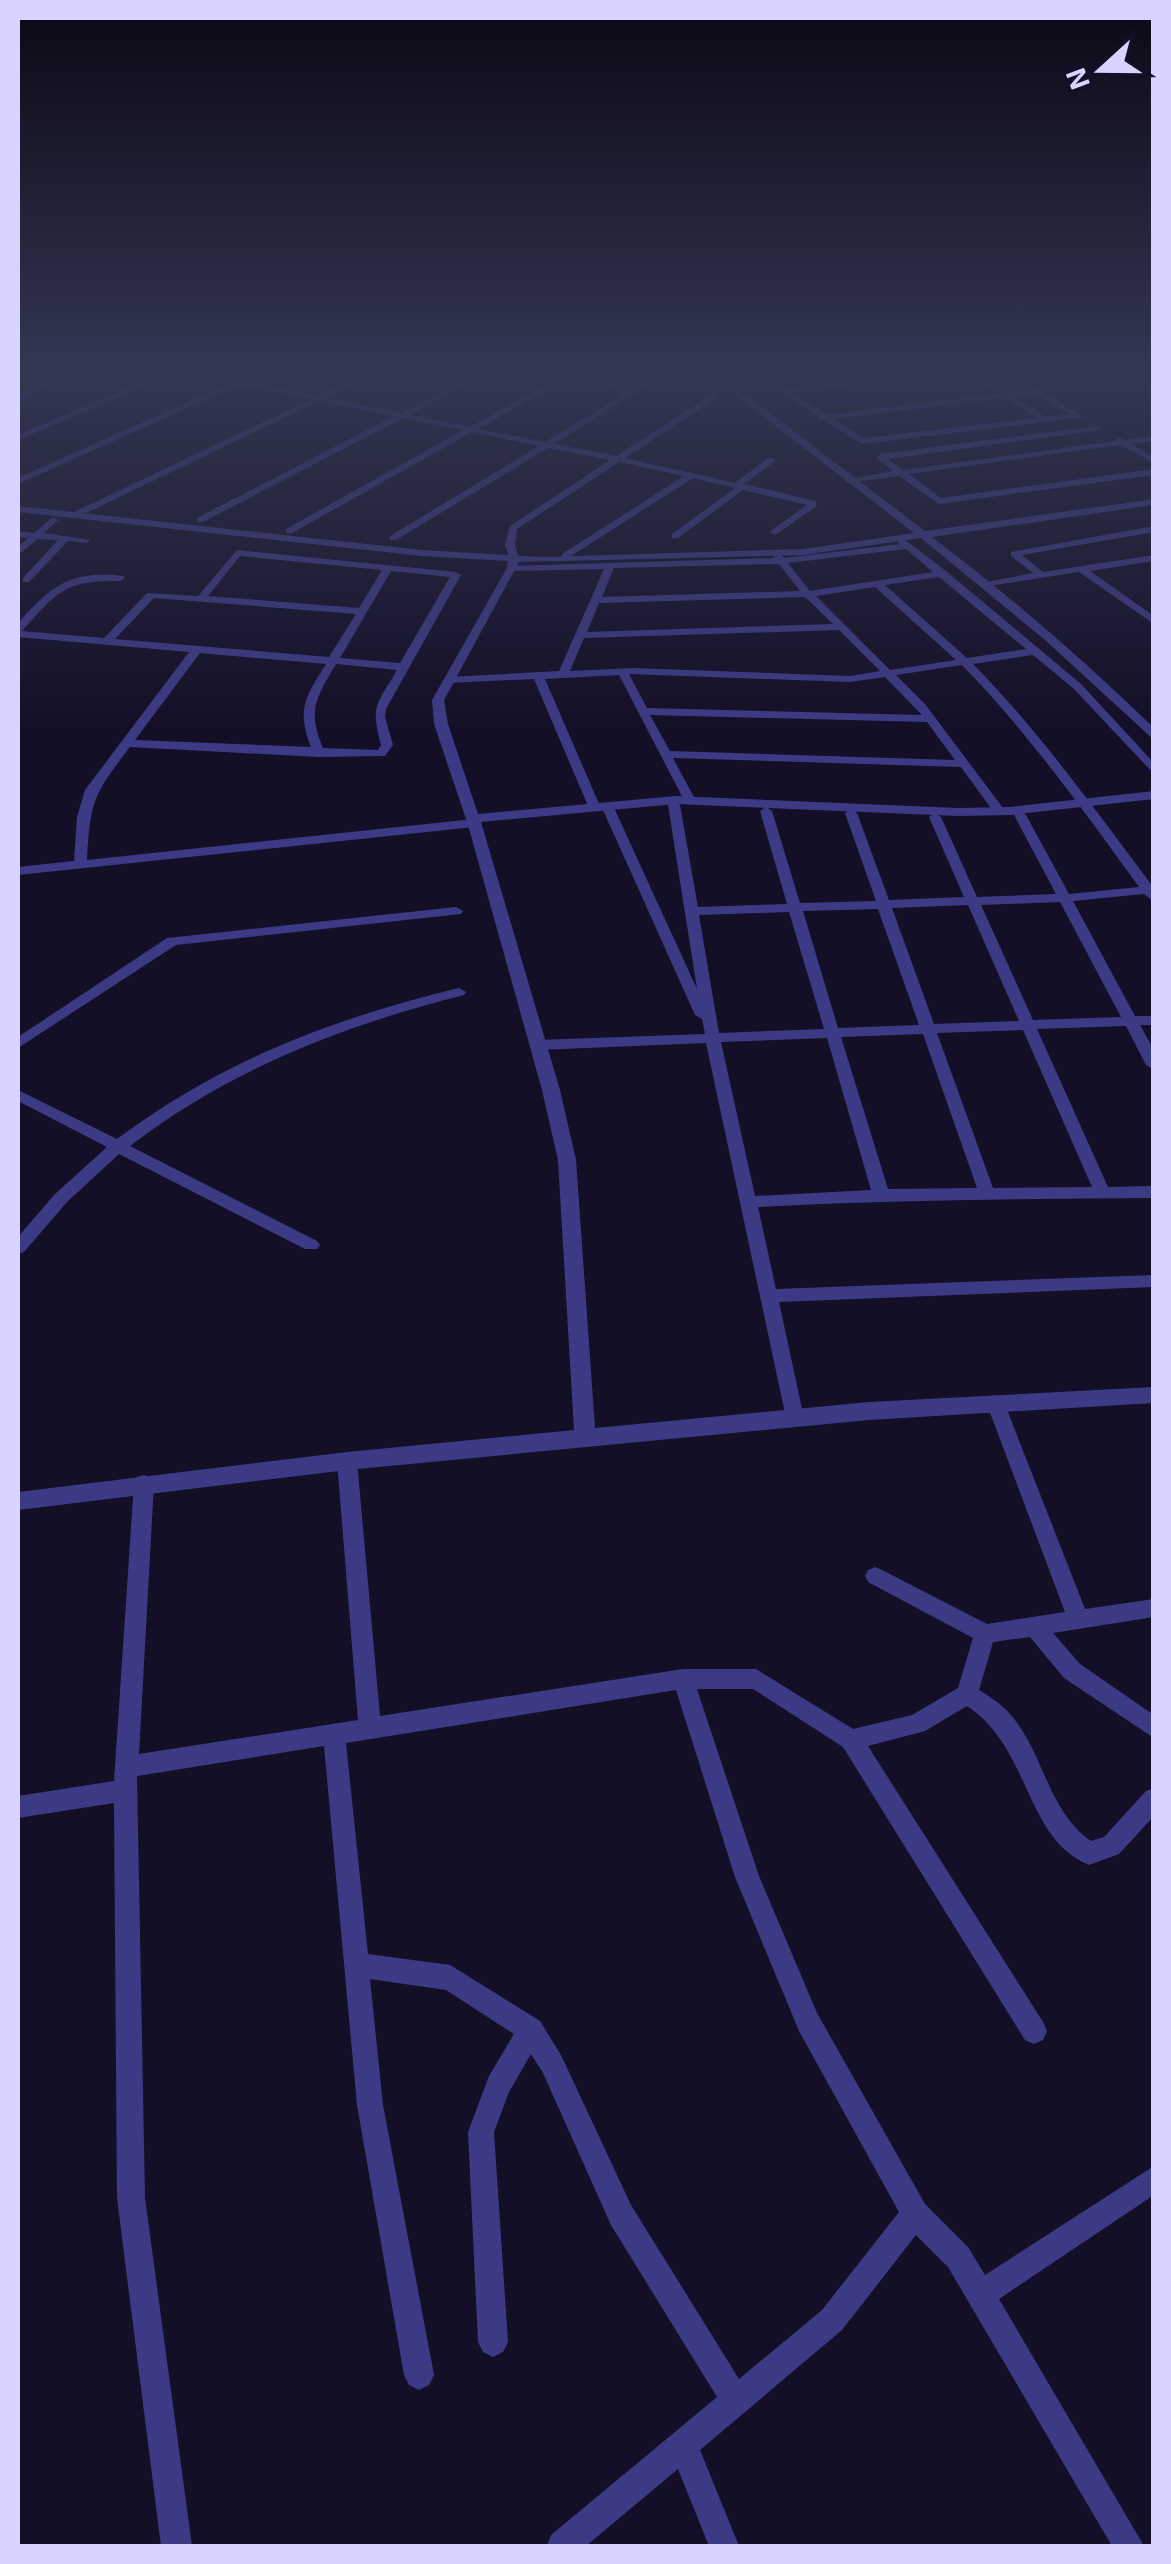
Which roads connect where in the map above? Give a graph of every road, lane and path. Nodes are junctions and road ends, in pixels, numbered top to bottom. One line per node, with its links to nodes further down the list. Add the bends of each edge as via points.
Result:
1 (130, 489): 14 (street)
2 (261, 489): 16 (street)
3 (365, 489): 18 (street)
4 (475, 489): 25 (street)
5 (572, 489): 33 (street, via 513,528)
6 (671, 489): 29 (street)
7 (735, 489): 23 (street)
8 (755, 489): 19 (street, via 812,503)
9 (859, 489): 21 (street)
10 (923, 489): 11 (street, via 939,501)
11 (1031, 489)
12 (1154, 500): 21 (street)
13 (18, 510): 14 (street)
14 (73, 516): 33 (street)
15 (52, 520): 22 (street)
16 (200, 520)
17 (1154, 529): 38 (street, via 1014,554)
18 (289, 531)
19 (774, 532)
20 (18, 534): 22 (street)
21 (918, 535): 27 (street); 43 (street)
22 (36, 536): 24 (street); 28 (street)
23 (675, 536)
24 (66, 538): 26 (street); 32 (street)
25 (392, 538)
26 (86, 540)
27 (902, 540): 29 (street); 30 (street); 37 (street)
28 (18, 555): 32 (street)
29 (565, 556): 33 (street)
30 (778, 557): 33 (street); 34 (street); 44 (street)
31 (1154, 558): 36 (street)
32 (45, 560): 40 (street)
33 (514, 563): 34 (street); 64 (street)
34 (610, 567): 46 (street)
35 (388, 568): 45 (street, via 238,553); 49 (street); 59 (street, via 456,575)
36 (1081, 569): 38 (street); 48 (street)
37 (943, 574): 42 (street); 56 (street)
38 (1041, 575): 43 (street)
39 (120, 578): 41 (street)
40 (22, 580): 41 (street)
41 (62, 583): 52 (street)
42 (877, 584): 44 (street); 58 (street)
43 (982, 584): 67 (street, via 1110,690)
44 (808, 594): 46 (street); 51 (street)
45 (201, 599): 49 (street); 54 (street, via 149,596)
46 (596, 600): 53 (street)
47 (1154, 603): 48 (street)
48 (1133, 606): 50 (street)
49 (361, 612): 57 (street)
50 (1154, 621)
51 (840, 626): 53 (street); 62 (street)
52 (18, 632): 54 (street)
53 (580, 635): 61 (street)
54 (106, 642): 55 (street)
55 (197, 649): 57 (street); 68 (street)
56 (1035, 650): 58 (street); 72 (street)
57 (331, 660): 59 (street); 69 (street, via 306,713)
58 (965, 662): 62 (street); 75 (street)
59 (404, 666): 69 (street, via 378,717 386,751)
60 (622, 671): 61 (street); 62 (street, via 850,679); 65 (street)
61 (564, 673): 63 (street)
62 (888, 674): 66 (street)
63 (538, 675): 64 (street); 76 (street)
64 (448, 680): 82 (street, via 438,700 442,724)
65 (643, 711): 66 (street); 70 (street)
66 (931, 719): 71 (street)
67 (1154, 736)
68 (126, 744): 69 (street); 83 (street, via 91,790)
69 (319, 753)
70 (665, 754): 71 (street); 74 (street)
71 (964, 764): 78 (street)
72 (1154, 771)
73 (1154, 798): 75 (street)
74 (682, 803): 76 (street); 77 (street); 78 (street); 91 (street)
75 (1086, 805): 78 (street); 80 (street); 85 (street)
76 (602, 808): 82 (street); 98 (street)
77 (766, 811): 79 (street); 89 (street)
78 (998, 811)
79 (851, 813): 81 (street); 88 (street)
80 (1020, 816): 81 (street); 86 (street)
81 (936, 817): 87 (street)
82 (474, 822): 83 (street); 100 (street)
83 (80, 865): 84 (street)
84 (18, 872)
85 (1151, 894): 86 (street)
86 (1065, 898): 87 (street); 94 (street)
87 (972, 900): 88 (street); 95 (street)
88 (884, 903): 89 (street); 96 (street)
89 (794, 905): 91 (street); 97 (street)
90 (456, 911): 99 (street, via 172,941)
91 (692, 911): 98 (street)
92 (459, 992): 103 (street, via 386,1008 248,1062)
93 (1154, 1020): 94 (street)
94 (1132, 1021): 95 (street); 101 (street)
95 (1028, 1026): 96 (street); 105 (street)
96 (928, 1030): 97 (street); 107 (street)
97 (831, 1031): 98 (street); 106 (street)
98 (714, 1040): 100 (street); 108 (street)
99 (18, 1043)
100 (538, 1045): 116 (street, via 567,1160)
101 (1154, 1065)
102 (18, 1095): 103 (street)
103 (115, 1145): 109 (street); 110 (street, via 54,1201)
104 (1154, 1192): 105 (street)
105 (1102, 1193): 107 (street)
106 (881, 1195): 107 (street); 108 (street)
107 (988, 1196)
108 (748, 1202): 112 (street)
109 (311, 1245)
110 (18, 1248)
111 (1154, 1282): 112 (street)
112 (768, 1296): 115 (street)
113 (1154, 1395): 114 (street)
114 (995, 1402): 115 (street); 122 (street)
115 (795, 1418): 116 (street)
116 (586, 1438): 117 (street)
117 (347, 1461): 118 (street); 127 (street)
118 (144, 1483): 119 (street); 131 (street)
119 (18, 1500)
120 (875, 1576): 124 (street)
121 (1154, 1608): 122 (street)
122 (1079, 1620): 123 (street)
123 (1034, 1626): 124 (street); 128 (street, via 1072,1671)
124 (985, 1634): 126 (street)
125 (684, 1679): 127 (street); 130 (street, via 756,1679); 138 (street, via 747,1877 808,2022)
126 (967, 1694): 130 (street, via 917,1724); 132 (street, via 1000,1717 1076,1847 1089,1853 1111,1846)
127 (370, 1726): 129 (street)
128 (1154, 1728)
129 (334, 1733): 131 (street); 134 (street)
130 (851, 1740): 136 (street)
131 (126, 1778): 133 (street); 144 (street, via 131,2198)
132 (1154, 1799)
133 (18, 1807)
134 (357, 1965): 135 (street, via 450,1978); 141 (street, via 370,2106)
135 (532, 2030): 140 (street, via 498,2085 481,2132); 142 (street, via 621,2215)
136 (1034, 2031)
137 (1154, 2179): 139 (street)
138 (915, 2214): 139 (street, via 958,2257); 142 (street, via 832,2320)
139 (980, 2295): 147 (street)
140 (494, 2342)
141 (419, 2375)
142 (735, 2400): 143 (street)
143 (683, 2445): 145 (street); 146 (street)
144 (176, 2546)
145 (562, 2546)
146 (724, 2546)
147 (1129, 2546)

